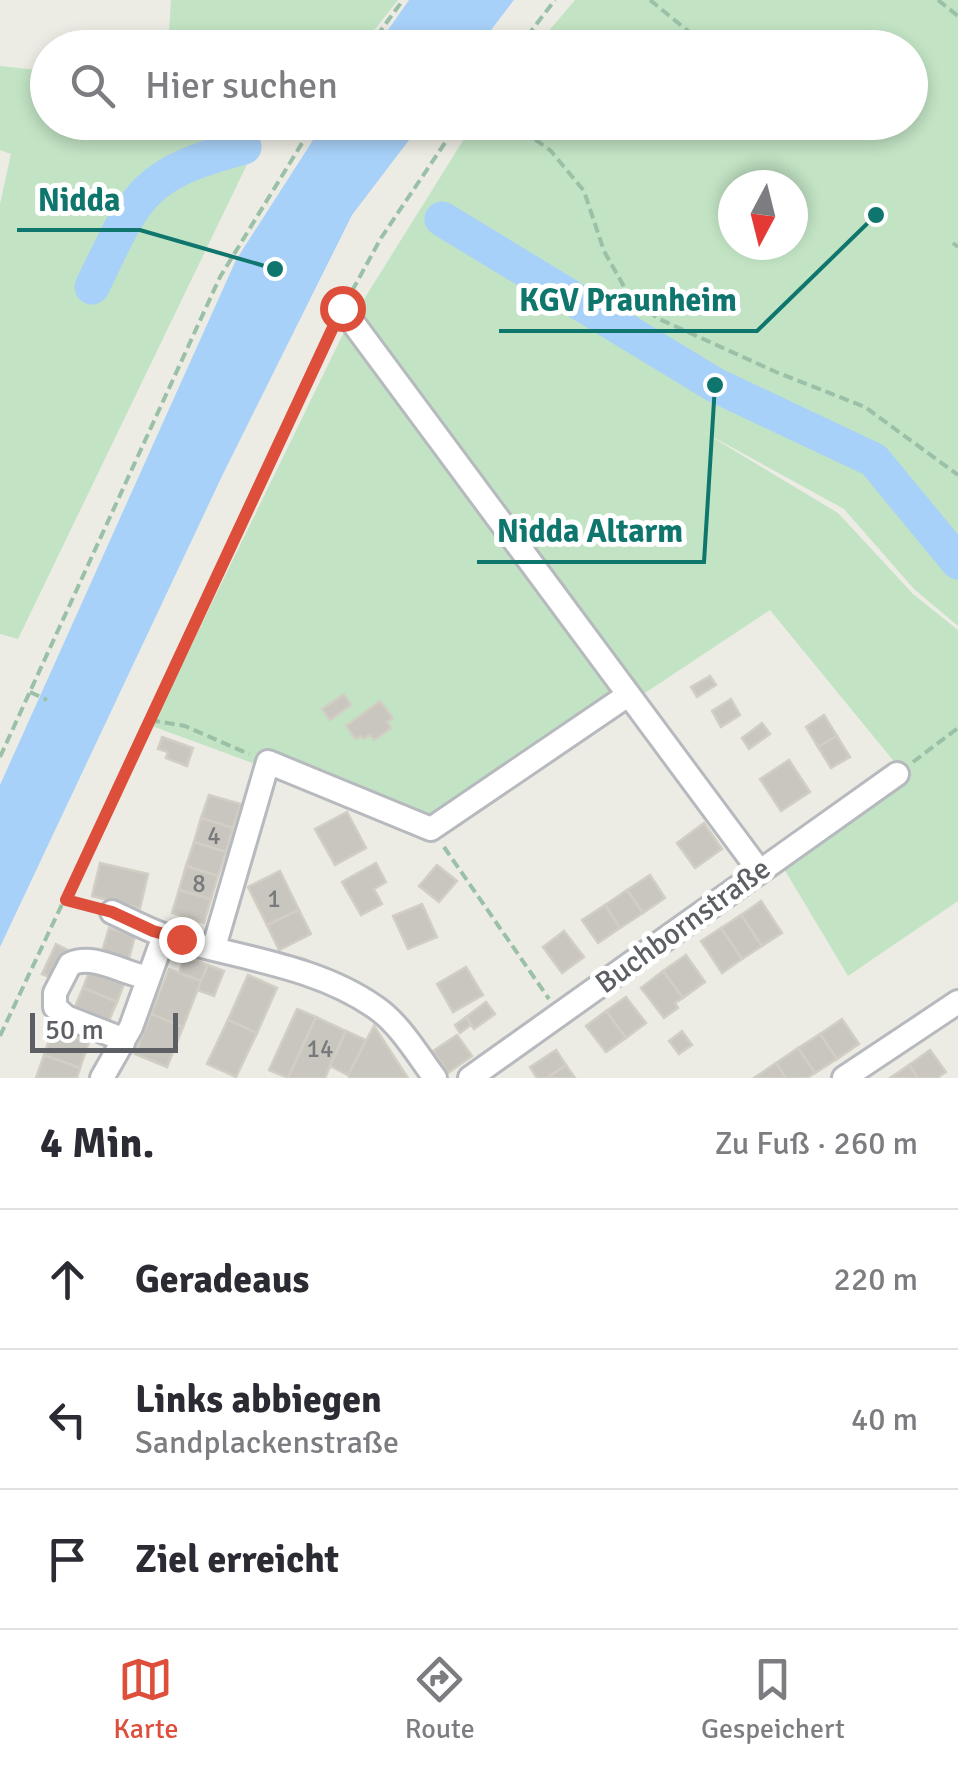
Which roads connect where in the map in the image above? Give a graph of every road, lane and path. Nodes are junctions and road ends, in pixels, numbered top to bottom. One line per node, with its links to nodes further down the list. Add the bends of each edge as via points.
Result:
1 (403, 0): 6 (path)
2 (555, 0): 7 (path)
3 (650, 0): 8 (path)
4 (938, 0): 5 (path)
5 (958, 16)
6 (381, 30)
7 (532, 30)
8 (688, 30)
9 (304, 140): 14 (path, via 220,277)
10 (447, 140): 12 (path)
11 (535, 140): 13 (path, via 584,191 604,251 627,292 657,318 865,407)
12 (342, 308): 15 (street); 17 (path)
13 (958, 474)
14 (30, 692): 16 (path); 19 (path)
15 (628, 695): 22 (street); 23 (street)
16 (48, 700)
17 (150, 720): 20 (path, via 185,726); 24 (path)
18 (958, 728): 21 (path)
19 (0, 757)
20 (268, 762): 22 (street); 27 (street)
21 (897, 774): 23 (street, Buchbornstraße)
22 (431, 829): 30 (path)
23 (758, 869): 30 (street, Buchbornstraße)
24 (66, 900): 25 (path); 31 (path)
25 (112, 912): 26 (street)
26 (173, 938): 27 (street); 28 (street, via 161,944)
27 (214, 947): 34 (street, via 304,973 377,1008)
28 (147, 981): 32 (street); 32 (street, via 79,960 55,993 55,1007 66,1018)
29 (958, 1002): 36 (street)
30 (560, 1016): 35 (street, Buchbornstraße)
31 (0, 1036)
32 (122, 1042): 33 (street)
33 (102, 1078)
34 (435, 1078)
35 (470, 1078)
36 (844, 1078)

